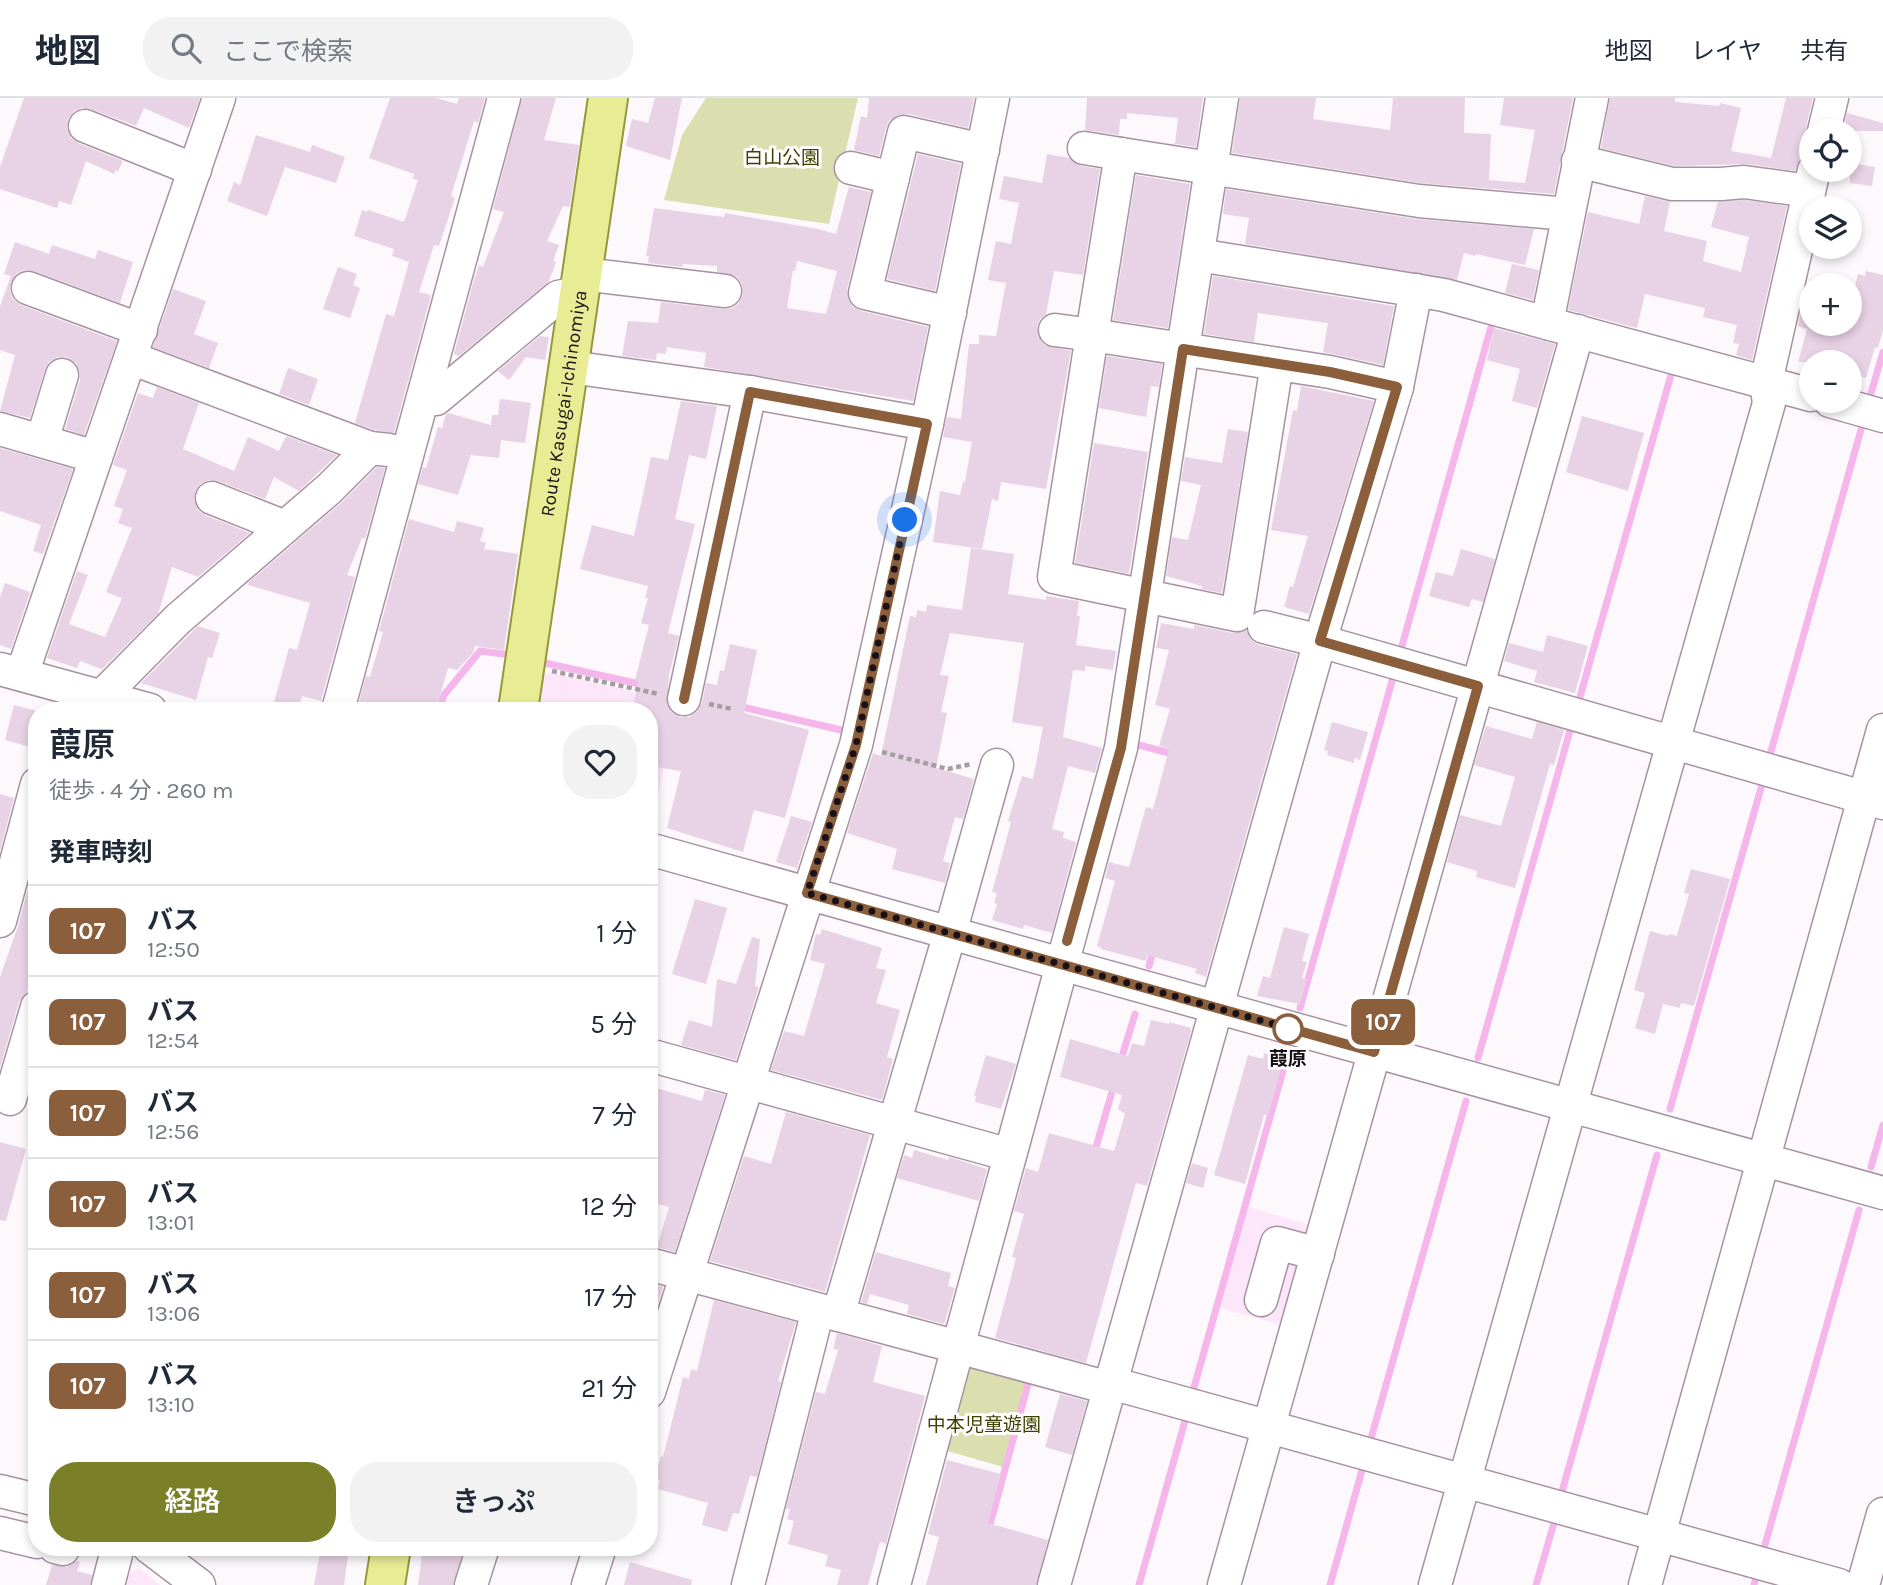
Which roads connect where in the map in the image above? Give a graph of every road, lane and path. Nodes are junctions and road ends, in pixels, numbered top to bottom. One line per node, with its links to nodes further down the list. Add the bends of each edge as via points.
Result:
1 (219, 98): 16 (street)
2 (504, 98): 40 (street)
3 (608, 98): 22 (main road, Route Kasugai-Ichinomiya)
4 (993, 98): 11 (street)
5 (1222, 98): 14 (street)
6 (1592, 98): 13 (street)
7 (1832, 98): 8 (street)
8 (1827, 119)
9 (85, 126): 16 (street)
10 (1084, 148): 12 (street)
11 (983, 150): 17 (street, via 904,132); 26 (street)
12 (1121, 154): 14 (street); 30 (street)
13 (1578, 161): 18 (street, via 1672,184); 20 (street)
14 (1210, 167): 20 (street, via 1419,201); 21 (street)
15 (851, 168): 17 (street)
16 (195, 170): 31 (street)
17 (892, 178): 26 (street, via 865,293)
18 (1799, 180)
19 (1812, 182): 36 (street)
20 (1568, 214): 27 (street)
21 (1198, 255): 24 (street); 32 (street)
22 (582, 283): 25 (street); 34 (main road, Route Kasugai-Ichinomiya); 40 (street, via 558,297 436,399)
23 (28, 288): 31 (street)
24 (1416, 290): 27 (street); 37 (street)
25 (725, 291)
26 (950, 313): 43 (street)
27 (1547, 323): 29 (street)
28 (1055, 330): 30 (street)
29 (1578, 331): 36 (street); 56 (street)
30 (1092, 335): 32 (street); 51 (street, via 1054,577)
31 (136, 344): 46 (street); 48 (street)
32 (1183, 349): 33 (street); 51 (street)
33 (1277, 364): 37 (street); 51 (street, via 1237,615)
34 (570, 367): 38 (street); 54 (main road, Route Kasugai-Ichinomiya)
35 (62, 374): 45 (street)
36 (1766, 382): 39 (street); 65 (street, via 1769,403)
37 (1397, 387): 53 (street)
38 (750, 392): 43 (street); 59 (street)
39 (1799, 392)
40 (423, 398): 47 (street)
41 (1862, 410): 42 (street)
42 (1883, 416)
43 (927, 424): 66 (street)
44 (0, 429): 45 (street)
45 (42, 441): 48 (street)
46 (370, 449): 47 (street); 50 (street)
47 (408, 452): 61 (street)
48 (96, 457): 55 (street)
49 (212, 498): 50 (street)
50 (285, 527): 57 (street, via 178,619)
51 (1145, 596): 75 (street, via 1121,748)
52 (1264, 627): 53 (street)
53 (1320, 641): 56 (street); 76 (street)
54 (524, 665): 59 (path); 62 (main road, Route Kasugai-Ichinomiya)
55 (11, 672): 58 (street)
56 (1478, 686): 65 (street); 78 (street)
57 (101, 697): 58 (street); 60 (street)
58 (60, 698)
59 (684, 699): 63 (path)
60 (120, 702)
61 (340, 702)
62 (518, 702)
63 (732, 709)
64 (1883, 730): 68 (street)
65 (1673, 742): 68 (street); 82 (street)
66 (856, 745): 67 (path, via 948,769); 72 (street)
67 (997, 765): 74 (street)
68 (1874, 800): 85 (street)
69 (28, 851): 71 (street)
70 (658, 852): 72 (street)
71 (24, 881): 73 (street)
72 (807, 893): 74 (street); 80 (street)
73 (0, 921)
74 (950, 933): 75 (street); 83 (street)
75 (1060, 965): 76 (street); 84 (street)
76 (1215, 1008): 78 (street); 94 (street)
77 (28, 1047): 81 (street)
78 (1374, 1052): 82 (street); 87 (street)
79 (658, 1057): 80 (street)
80 (748, 1081): 83 (street); 89 (street)
81 (16, 1101)
82 (1570, 1106): 85 (street); 96 (street)
83 (894, 1124): 84 (street); 91 (street)
84 (1010, 1155): 92 (street)
85 (1763, 1160): 86 (street); 101 (street)
86 (1883, 1194)
87 (1318, 1254): 90 (street, via 1278,1243); 95 (street)
88 (658, 1266): 89 (street)
89 (687, 1274): 91 (street); 93 (street)
90 (1261, 1300)
91 (828, 1312): 92 (street); 113 (street)
92 (958, 1347): 94 (street); 114 (street)
93 (658, 1364)
94 (1110, 1385): 95 (street); 115 (street)
95 (1269, 1426): 96 (street); 116 (street)
96 (1464, 1481): 101 (street); 117 (street)
97 (0, 1491): 98 (street)
98 (28, 1498)
99 (1883, 1514): 120 (street)
100 (0, 1533): 102 (street)
101 (1659, 1535): 118 (street); 119 (street)
102 (28, 1540)
103 (116, 1556): 108 (street)
104 (161, 1556): 109 (street)
105 (390, 1556): 110 (main road)
106 (480, 1556): 111 (street)
107 (597, 1556): 112 (street)
108 (108, 1585)
109 (198, 1585)
110 (385, 1585)
111 (471, 1585)
112 (588, 1585)
113 (748, 1585)
114 (894, 1585)
115 (1054, 1585)
116 (1224, 1585)
117 (1435, 1585)
118 (1646, 1585)
119 (1839, 1585)
120 (1863, 1585)

